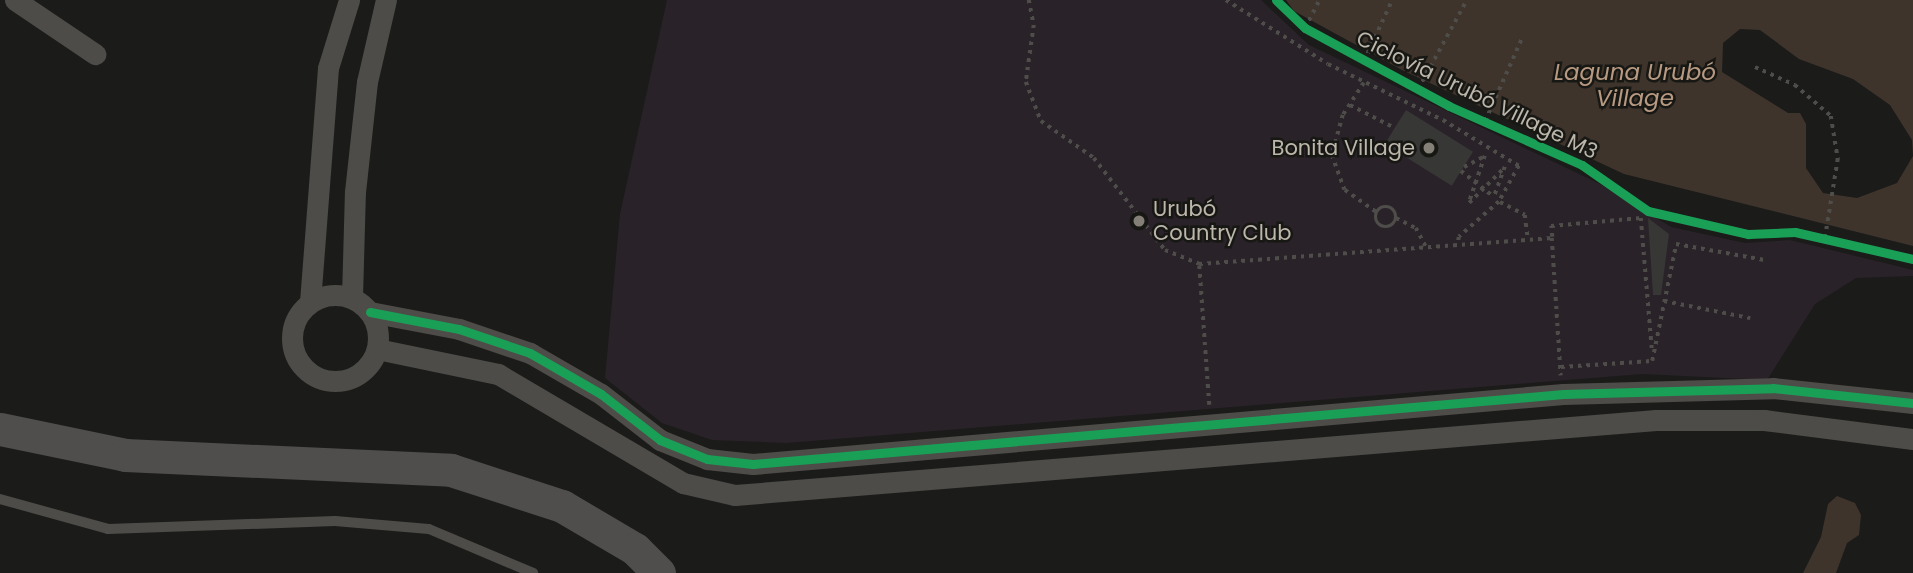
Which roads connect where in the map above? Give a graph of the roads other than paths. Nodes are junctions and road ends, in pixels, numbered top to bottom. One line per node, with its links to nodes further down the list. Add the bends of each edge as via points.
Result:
1 (15, 0): 4 (street)
2 (349, 0): 6 (street, via 328,68)
3 (386, 0): 5 (street, via 366,82)
4 (95, 54)
5 (352, 297): 6 (street, via 332,295); 7 (street)
6 (310, 302): 8 (street, via 293,326 291,341 295,356 316,377 331,381 360,374)
7 (370, 312): 8 (street, via 377,324); 14 (street, via 459,329 530,353 601,394 660,440)
8 (377, 349): 15 (street, via 498,374 633,457)
9 (1501, 399): 10 (street, via 1773,388); 12 (street); 14 (street, via 753,464)
10 (1913, 403)
11 (0, 429): 18 (main road, via 125,454 451,470 562,506 635,549)
12 (1503, 430): 13 (street, via 1656,420 1764,420); 15 (street, via 735,495)
13 (1913, 439)
14 (707, 459): 15 (street)
15 (699, 487)
16 (0, 499): 17 (lane, via 108,529 335,521 429,529)
17 (533, 573)
18 (659, 573)

